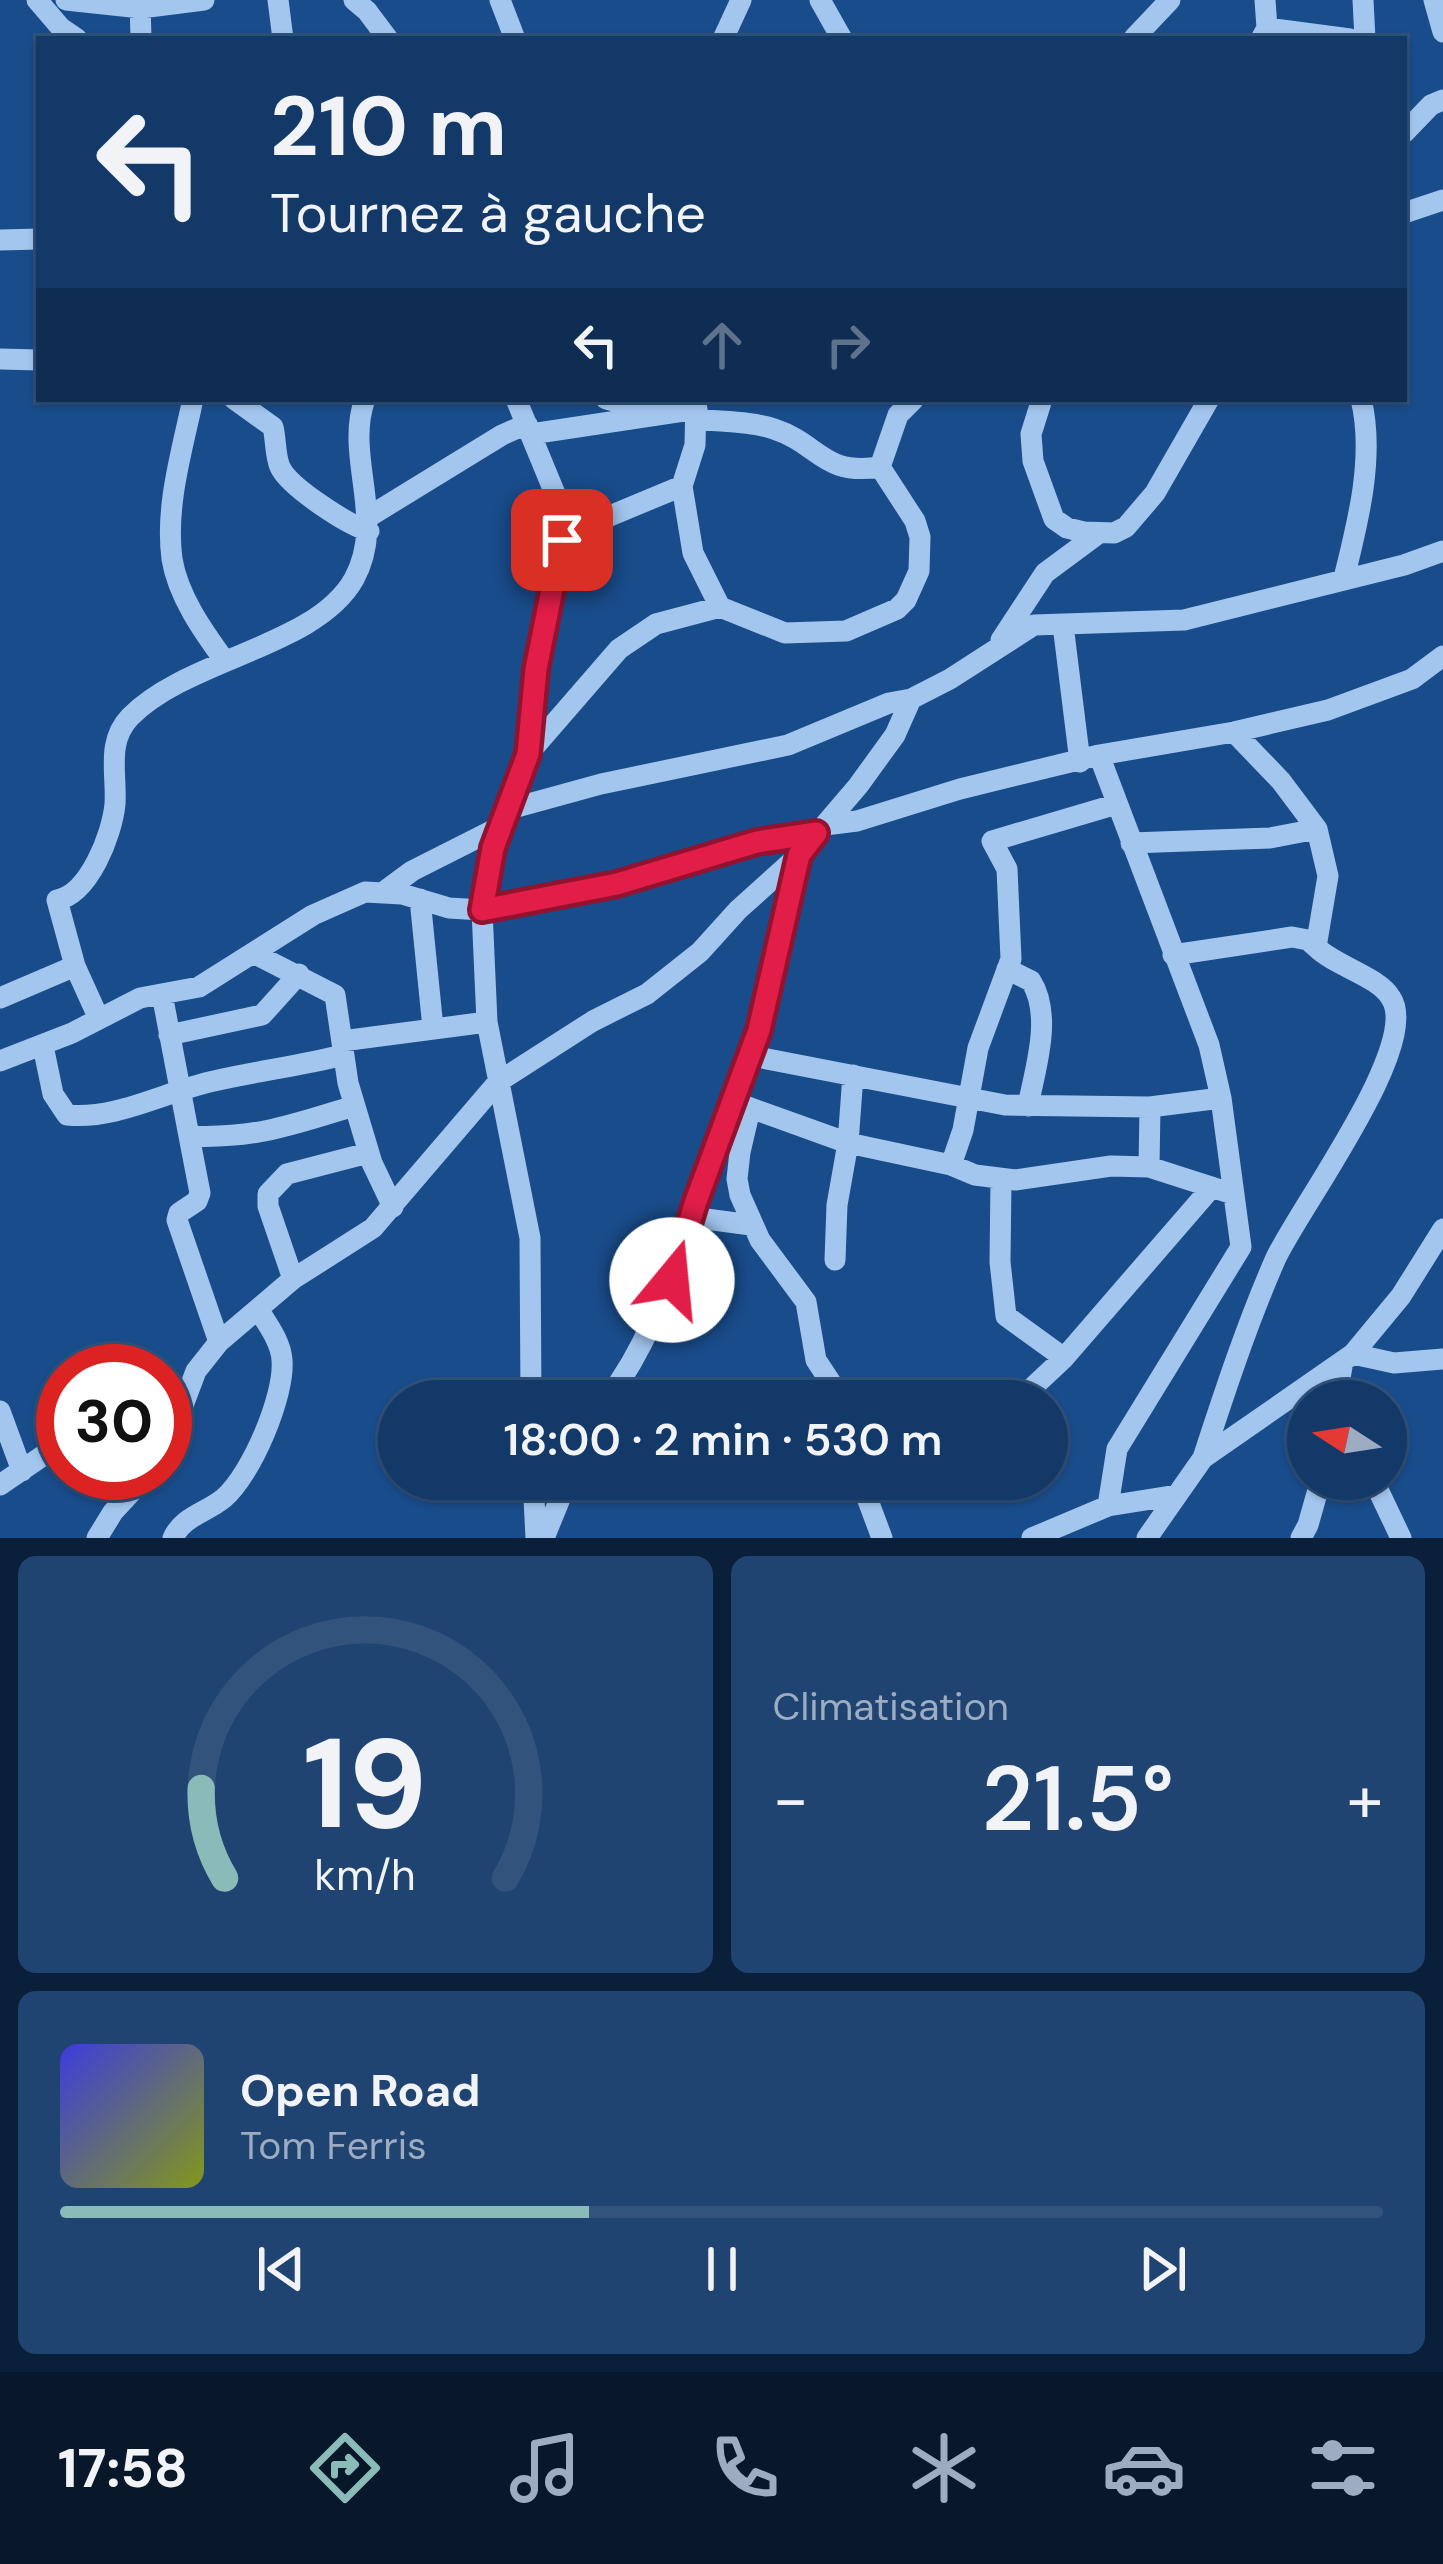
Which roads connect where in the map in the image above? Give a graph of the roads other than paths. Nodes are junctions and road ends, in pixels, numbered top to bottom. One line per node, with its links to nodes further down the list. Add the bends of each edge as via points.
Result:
1 (37, 0): 16 (street)
2 (66, 0): 13 (street)
3 (204, 0): 13 (street)
4 (278, 0): 18 (street)
5 (354, 0): 19 (street)
6 (500, 0): 20 (street)
7 (741, 0): 21 (street)
8 (820, 0): 22 (street)
9 (1170, 0): 23 (street)
10 (1265, 0): 15 (street)
11 (1363, 0): 25 (street)
12 (1434, 0): 14 (street)
13 (141, 4): 17 (street)
14 (1443, 32)
15 (1264, 33): 24 (street)
16 (73, 36)
17 (141, 36)
18 (283, 36)
19 (386, 36)
20 (513, 36)
21 (724, 36)
22 (840, 36)
23 (1137, 36)
24 (1308, 36)
25 (1365, 36)
26 (1439, 106): 27 (street)
27 (1407, 131)
28 (1443, 200): 29 (street)
29 (1407, 212)
30 (36, 239): 31 (street)
31 (0, 240)
32 (0, 358): 33 (street)
33 (36, 360)
34 (192, 402): 55 (street, via 175,479 172,561 195,619)
35 (238, 402): 46 (street, via 273,427 291,480 346,524)
36 (365, 402): 46 (street)
37 (517, 402): 43 (street)
38 (911, 402): 44 (street, via 898,415)
39 (1041, 402): 48 (street, via 1030,434 1054,519)
40 (1207, 402): 48 (street, via 1155,494 1126,527)
41 (1362, 402): 50 (street, via 1363,484)
42 (696, 409): 43 (street); 44 (street, via 774,429 832,465); 45 (street)
43 (529, 429): 46 (street, via 502,435); 47 (street)
44 (880, 467): 51 (street, via 920,537 919,571 897,609 846,632 785,633)
45 (682, 486): 47 (street); 51 (street, via 693,553)
46 (369, 524): 55 (street, via 355,578 332,604 298,629)
47 (570, 530): 58 (street, via 541,641)
48 (1099, 532): 53 (street, via 1046,573)
49 (1443, 551): 50 (street)
50 (1344, 578): 52 (street, via 1184,620)
51 (720, 607): 58 (street, via 656,624 619,649)
52 (1063, 625): 53 (street, via 1034,625); 59 (street)
53 (998, 646): 56 (street)
54 (1443, 656): 57 (street, via 1412,679 1328,710)
55 (224, 660): 72 (street, via 128,718 112,766 109,828 86,884 57,900)
56 (911, 699): 61 (street, via 788,746 601,784); 62 (street, via 896,735)
57 (1234, 732): 59 (street); 63 (street)
58 (528, 754): 61 (street)
59 (1089, 758): 60 (street, via 1111,779); 62 (street)
60 (1117, 804): 64 (street); 73 (street, via 992,841 1007,869)
61 (506, 817): 66 (street); 68 (street)
62 (821, 829): 65 (street); 68 (street, via 617,884)
63 (1317, 829): 64 (street); 69 (street, via 1328,876)
64 (1131, 843): 71 (street)
65 (799, 855): 83 (street); 86 (street, via 664,980)
66 (385, 891): 67 (street); 70 (street, via 313,915)
67 (419, 899): 68 (street); 79 (street)
68 (482, 910): 78 (street)
69 (1316, 947): 71 (street, via 1292,937); 106 (street, via 1391,997 1395,1029 1366,1109)
70 (256, 954): 74 (street); 75 (street, via 199,987)
71 (1173, 956): 89 (street)
72 (75, 966): 76 (street); 77 (street)
73 (1007, 970): 88 (street); 92 (street, via 1030,981 1041,1007)
74 (299, 974): 80 (street, via 262,1015); 82 (street, via 335,995)
75 (162, 994): 77 (street); 80 (street)
76 (0, 998)
77 (99, 1019): 81 (street)
78 (487, 1022): 79 (street); 86 (street)
79 (433, 1028): 82 (street)
80 (169, 1034): 87 (street)
81 (43, 1046): 84 (street); 87 (street, via 52,1094 68,1115)
82 (343, 1048): 87 (street); 91 (street)
83 (752, 1056): 85 (street); 90 (street)
84 (0, 1061)
85 (853, 1075): 88 (street); 95 (street)
86 (498, 1082): 101 (street); 115 (street, via 530,1238)
87 (179, 1091): 94 (street)
88 (967, 1095): 92 (street); 97 (street)
89 (1221, 1098): 93 (street); 100 (street)
90 (742, 1105): 95 (street); 102 (street); 103 (street, via 737,1179)
91 (354, 1106): 94 (street, via 264,1134); 96 (street)
92 (1028, 1106): 93 (street)
93 (1150, 1107): 98 (street)
94 (189, 1136): 110 (street, via 200,1193 177,1220)
95 (848, 1143): 97 (street); 107 (street)
96 (368, 1153): 101 (street); 108 (street, via 287,1174 268,1194)
97 (951, 1166): 99 (street)
98 (1149, 1167): 99 (street); 100 (street)
99 (1001, 1179): 111 (street, via 1006,1316)
100 (1222, 1191): 105 (street); 111 (street)
101 (393, 1207): 108 (street)
102 (691, 1217): 103 (street); 116 (street, via 672,1280)
103 (751, 1225): 117 (street, via 806,1302 816,1360)
104 (1443, 1229): 112 (street)
105 (1241, 1247): 106 (street); 132 (street, via 1117,1449)
106 (1276, 1257): 121 (street)
107 (835, 1260)
108 (293, 1279): 109 (street)
109 (258, 1309): 110 (street); 135 (street, via 283,1364 256,1456 230,1493 186,1519)
110 (220, 1342): 114 (street)
111 (1064, 1358): 118 (street)
112 (1348, 1358): 113 (street); 119 (street); 121 (street)
113 (1443, 1359)
114 (192, 1374)
115 (532, 1380)
116 (620, 1380)
117 (829, 1380)
118 (1040, 1380)
119 (1342, 1380)
120 (0, 1411): 123 (street)
121 (1203, 1457): 125 (street)
122 (36, 1461): 123 (street)
123 (22, 1471): 124 (street)
124 (0, 1485)
125 (1177, 1495): 132 (street); 138 (street)
126 (123, 1500): 134 (street)
127 (535, 1500): 136 (street)
128 (558, 1500): 136 (street)
129 (868, 1500): 137 (street)
130 (1315, 1500): 139 (street)
131 (1383, 1500): 140 (street)
132 (1108, 1506): 133 (street)
133 (1042, 1536)
134 (97, 1538)
135 (173, 1538)
136 (540, 1538)
137 (882, 1538)
138 (1147, 1538)
139 (1300, 1538)
140 (1401, 1538)

